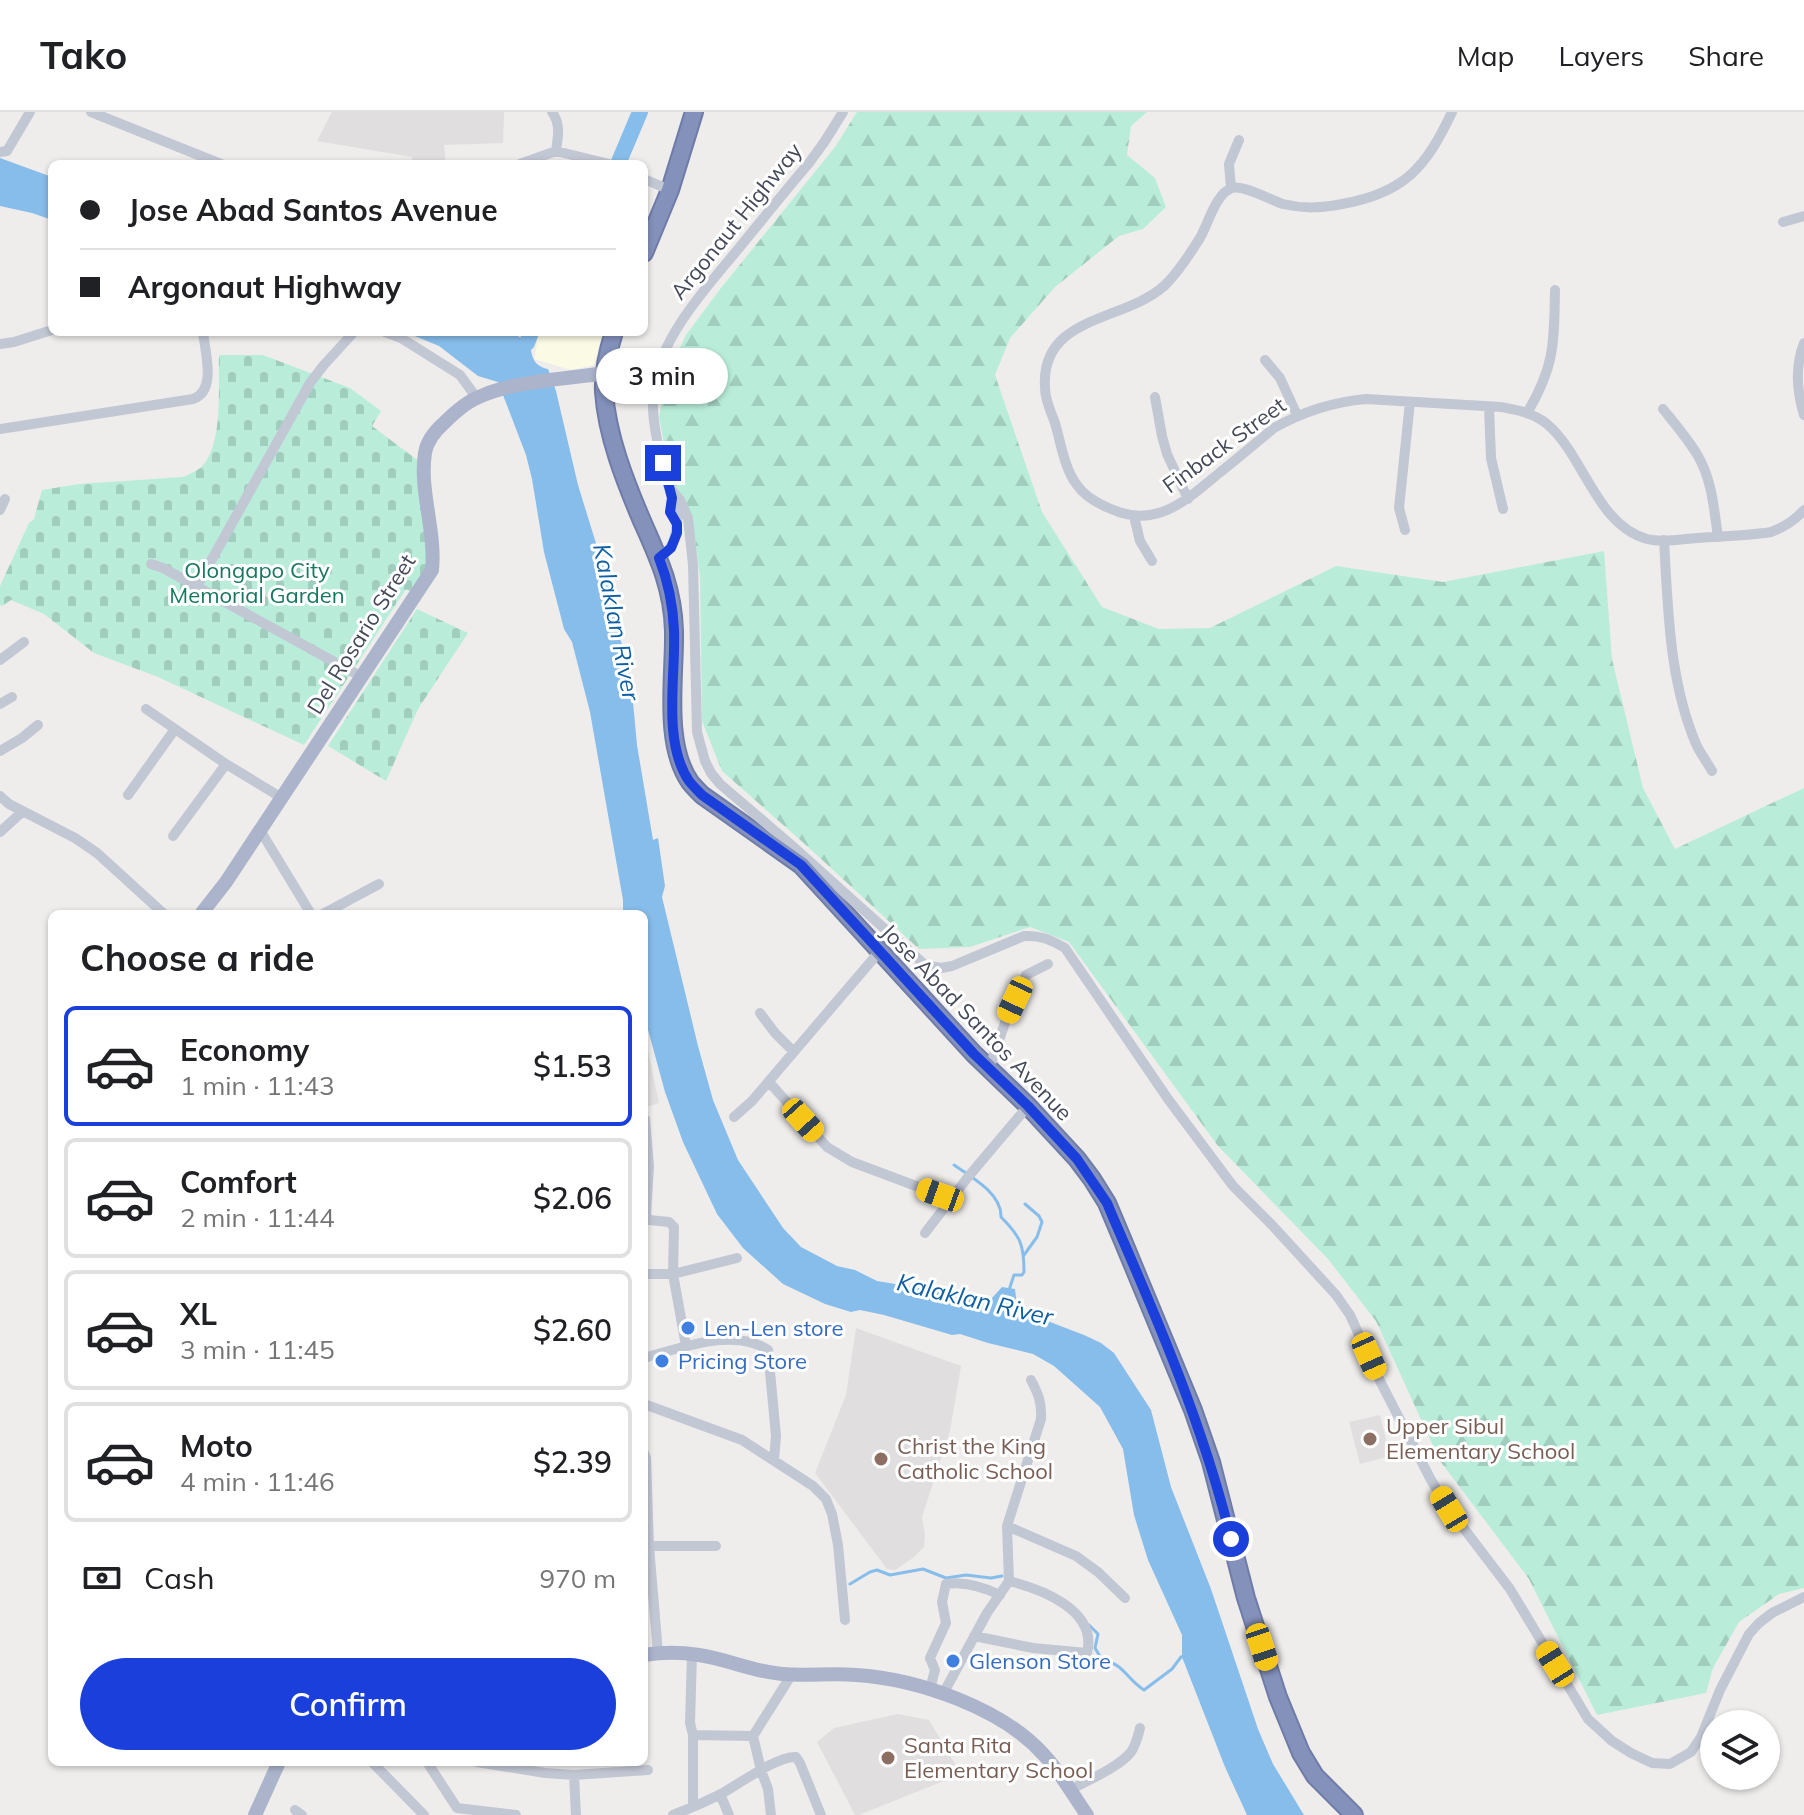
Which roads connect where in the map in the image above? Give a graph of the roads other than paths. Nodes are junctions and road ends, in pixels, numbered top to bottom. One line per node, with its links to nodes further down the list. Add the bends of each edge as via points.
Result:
1 (30, 112): 9 (street, via 7,151)
2 (91, 112): 10 (street)
3 (552, 112): 8 (street, via 558,121)
4 (694, 112): 15 (highway)
5 (843, 112): 38 (street, Argonaut Highway, via 809,163 698,299 662,358 653,403)
6 (1452, 112): 14 (street, via 1415,171 1371,198 1314,209)
7 (1239, 140): 14 (street, via 1229,164)
8 (556, 151): 11 (street); 12 (street)
9 (0, 152)
10 (211, 160)
11 (531, 160)
12 (593, 160)
13 (648, 181): 15 (street)
14 (1231, 188): 44 (street, via 1164,286 1080,326 1048,358 1044,391 1076,485 1101,505)
15 (670, 190): 18 (highway)
16 (1804, 216): 17 (street)
17 (1783, 222)
18 (648, 243)
19 (1555, 290): 34 (street, via 1551,363)
20 (48, 331): 26 (street)
21 (203, 336): 37 (street, via 208,376 201,397)
22 (350, 336): 51 (street, via 310,383)
23 (396, 336): 29 (street, via 460,375)
24 (613, 336): 28 (highway, Jose Abad Santos Avenue)
25 (1804, 343): 36 (street, via 1798,370)
26 (0, 344)
27 (1265, 360): 35 (street)
28 (605, 373): 29 (main road, Del Rosario Street); 48 (highway, Jose Abad Santos Avenue, via 606,411 620,463)
29 (476, 397): 54 (main road, Del Rosario Street, via 428,442 424,472 432,570)
30 (1155, 397): 40 (street, via 1167,454)
31 (1410, 402): 32 (street, Finback Street); 35 (street, Finback Street, via 1344,401); 45 (street, via 1399,508)
32 (1489, 407): 34 (street, Finback Street); 41 (street, via 1491,458)
33 (1663, 409): 46 (street, via 1700,459)
34 (1527, 413): 47 (street, Finback Street, via 1557,434 1614,517 1646,538)
35 (1297, 415): 40 (street, Finback Street)
36 (1804, 415)
37 (0, 429)
38 (668, 485): 48 (street, Argonaut Highway, via 677,533); 102 (street, via 688,518 697,732 711,773 925,965 952,966 1024,936 1049,939 1065,948 1233,1186 1350,1315 1431,1480 1510,1589 1588,1719 1612,1741 1652,1763 1680,1760 1701,1737 1749,1634 1772,1613)
39 (5, 499): 42 (street)
40 (1188, 499): 44 (street, Finback Street, via 1151,516)
41 (1503, 509)
42 (0, 510)
43 (1804, 510): 46 (street, Finback Street, via 1771,532)
44 (1134, 516): 49 (street)
45 (1405, 530)
46 (1718, 537): 47 (street, Finback Street)
47 (1664, 540): 62 (street, via 1675,666 1697,746)
48 (659, 558): 75 (highway, Jose Abad Santos Avenue, via 674,630 674,732 689,781 801,865)
49 (1152, 561)
50 (151, 564): 51 (street)
51 (196, 588): 54 (street)
52 (24, 642): 53 (street)
53 (0, 660)
54 (362, 677): 65 (main road, Del Rosario Street)
55 (12, 697): 56 (street)
56 (0, 704)
57 (146, 709): 59 (street)
58 (38, 725): 60 (street)
59 (175, 729): 61 (street); 63 (street)
60 (0, 751)
61 (226, 764): 65 (street); 69 (street)
62 (1712, 771)
63 (128, 795)
64 (0, 796): 66 (street)
65 (282, 798): 67 (main road, Del Rosario Street)
66 (22, 812): 68 (street); 71 (street, via 97,853)
67 (260, 830): 72 (main road, Del Rosario Street); 73 (street)
68 (0, 832)
69 (173, 836)
70 (379, 884): 74 (street)
71 (160, 910)
72 (204, 910)
73 (309, 910)
74 (330, 910)
75 (879, 952): 78 (street); 79 (highway, Jose Abad Santos Avenue)
76 (1048, 964): 79 (street, via 1026,975)
77 (760, 1013): 78 (street)
78 (794, 1052): 80 (street)
79 (989, 1069): 81 (highway, Jose Abad Santos Avenue)
80 (769, 1082): 82 (street); 85 (street, via 827,1147 852,1162)
81 (1028, 1106): 85 (street); 132 (highway, Jose Abad Santos Avenue, via 1077,1159 1107,1203 1193,1410 1278,1697 1308,1764)
82 (734, 1117)
83 (648, 1154): 84 (street)
84 (648, 1182)
85 (953, 1198): 87 (street)
86 (648, 1218): 90 (street, via 674,1227)
87 (925, 1233)
88 (737, 1258): 90 (street)
89 (648, 1274): 90 (street)
90 (673, 1274): 91 (street)
91 (686, 1346): 92 (street); 95 (street, via 736,1338 768,1350)
92 (648, 1357)
93 (1031, 1380): 96 (street, via 1041,1419)
94 (648, 1405): 95 (street, via 742,1440)
95 (774, 1460): 104 (street, via 826,1499 838,1545)
96 (1007, 1526): 100 (street); 103 (street, via 1076,1556)
97 (648, 1546): 98 (street)
98 (716, 1546)
99 (648, 1573): 106 (street)
100 (1009, 1581): 101 (street); 105 (street, via 1073,1611 1083,1622 1087,1653)
101 (1000, 1595): 105 (street); 109 (street, via 975,1585 946,1584 946,1623 930,1658)
102 (1804, 1597)
103 (1125, 1598)
104 (845, 1620)
105 (974, 1636): 109 (street)
106 (651, 1654): 107 (main road)
107 (692, 1654): 108 (main road); 111 (street)
108 (792, 1674): 109 (main road, via 858,1675); 112 (street)
109 (937, 1691): 120 (main road, via 989,1714 1029,1740)
110 (1140, 1728): 120 (street, via 1130,1754)
111 (693, 1735): 112 (street); 122 (street)
112 (753, 1736): 118 (street)
113 (277, 1766): 123 (main road)
114 (376, 1766): 124 (street)
115 (430, 1766): 125 (street, via 457,1808)
116 (502, 1766): 119 (street)
117 (648, 1770): 119 (street)
118 (761, 1770): 121 (street); 129 (street); 130 (street, via 796,1757)
119 (574, 1775): 126 (street)
120 (1070, 1790): 131 (main road)
121 (720, 1794): 122 (street); 128 (street)
122 (693, 1807): 127 (street)
123 (255, 1815)
124 (424, 1815)
125 (515, 1815)
126 (576, 1815)
127 (673, 1815)
128 (729, 1815)
129 (771, 1815)
130 (821, 1815)
131 (1087, 1815)
132 (1354, 1815)

